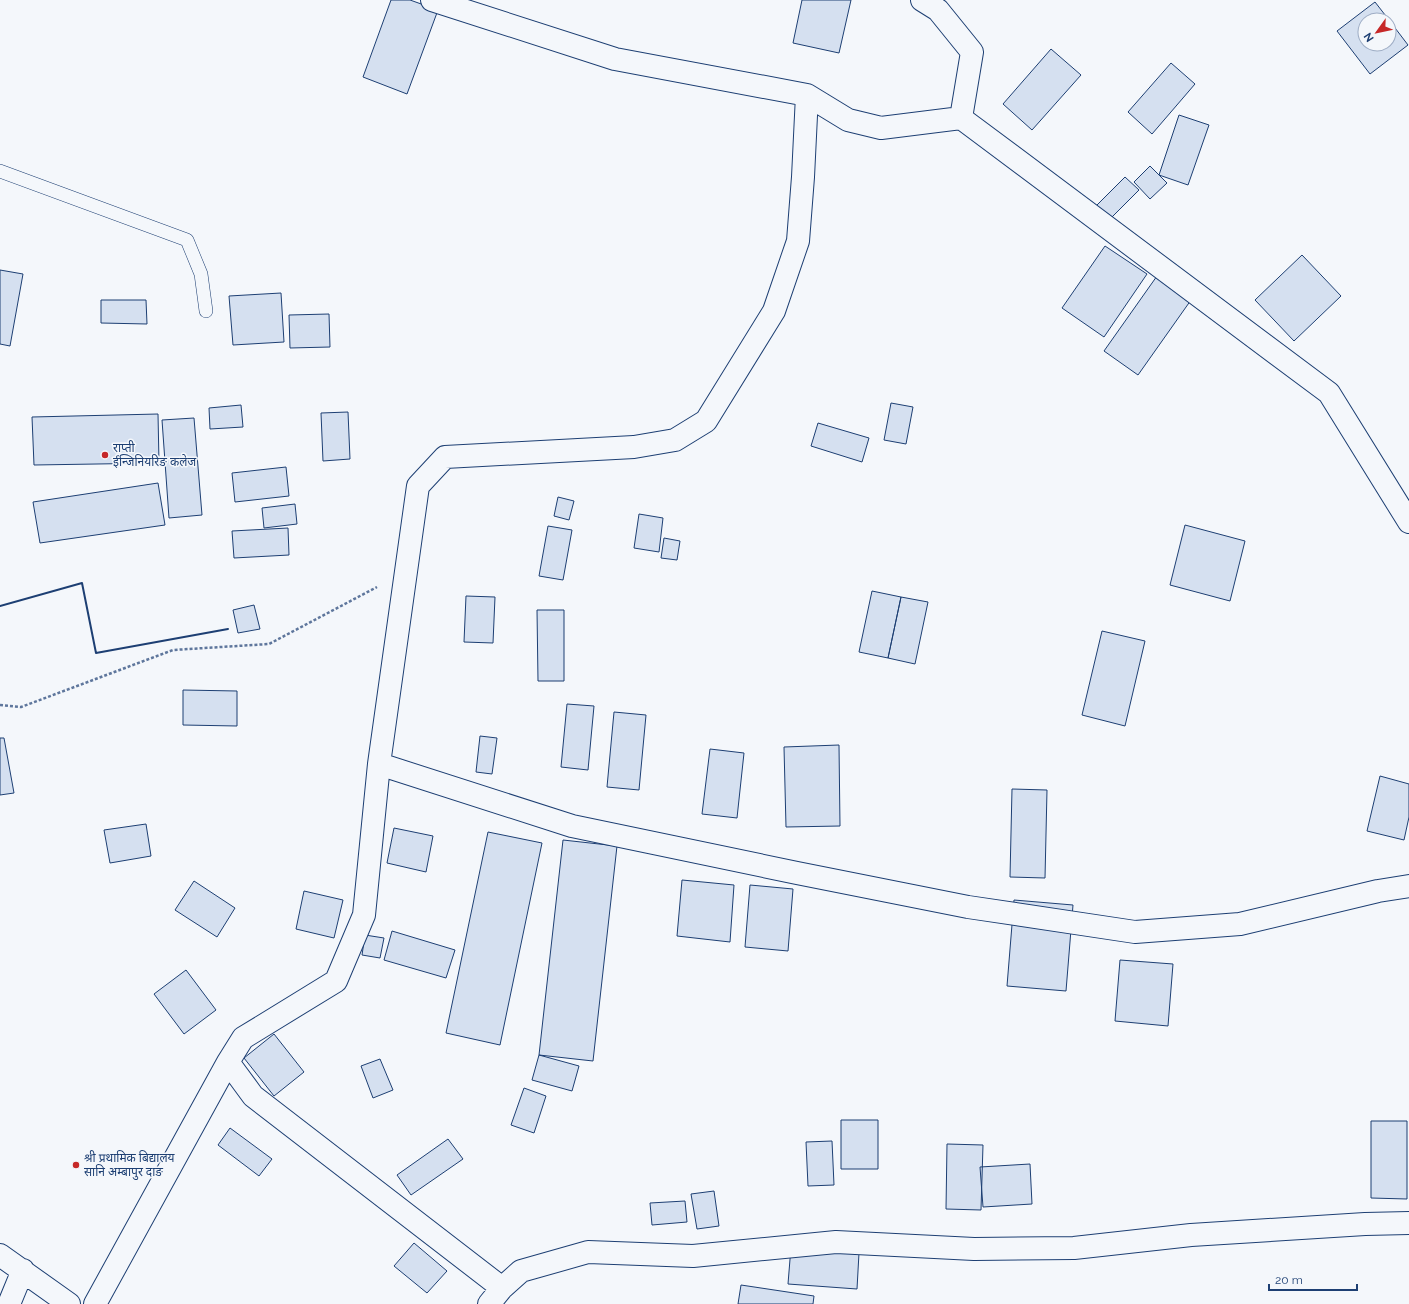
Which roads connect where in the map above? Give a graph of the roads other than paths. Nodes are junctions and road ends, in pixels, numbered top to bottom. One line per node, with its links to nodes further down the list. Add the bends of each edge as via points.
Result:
1 (432, 0): 3 (street, via 615,60)
2 (922, 0): 4 (street, via 938,10 972,52)
3 (807, 95): 4 (street, via 848,120 881,128); 8 (street, via 798,241 774,311 706,421 675,440 634,447 445,457 418,486)
4 (961, 118): 7 (street, via 1329,393)
5 (0, 171): 6 (lane, via 187,240 201,274)
6 (206, 311)
7 (1409, 522)
8 (379, 764): 9 (street, via 572,826 968,907 1135,932 1240,924); 10 (street, via 364,915 336,981 243,1038)
9 (1409, 886)
10 (228, 1062): 14 (street, via 253,1096); 17 (street)
11 (1409, 1223): 14 (street, via 1191,1235 1074,1248 974,1249 836,1242 693,1256 588,1252 521,1271)
12 (0, 1255): 13 (street)
13 (23, 1270): 15 (street); 16 (street)
14 (495, 1296)
15 (9, 1304)
16 (69, 1304)
17 (95, 1304)

